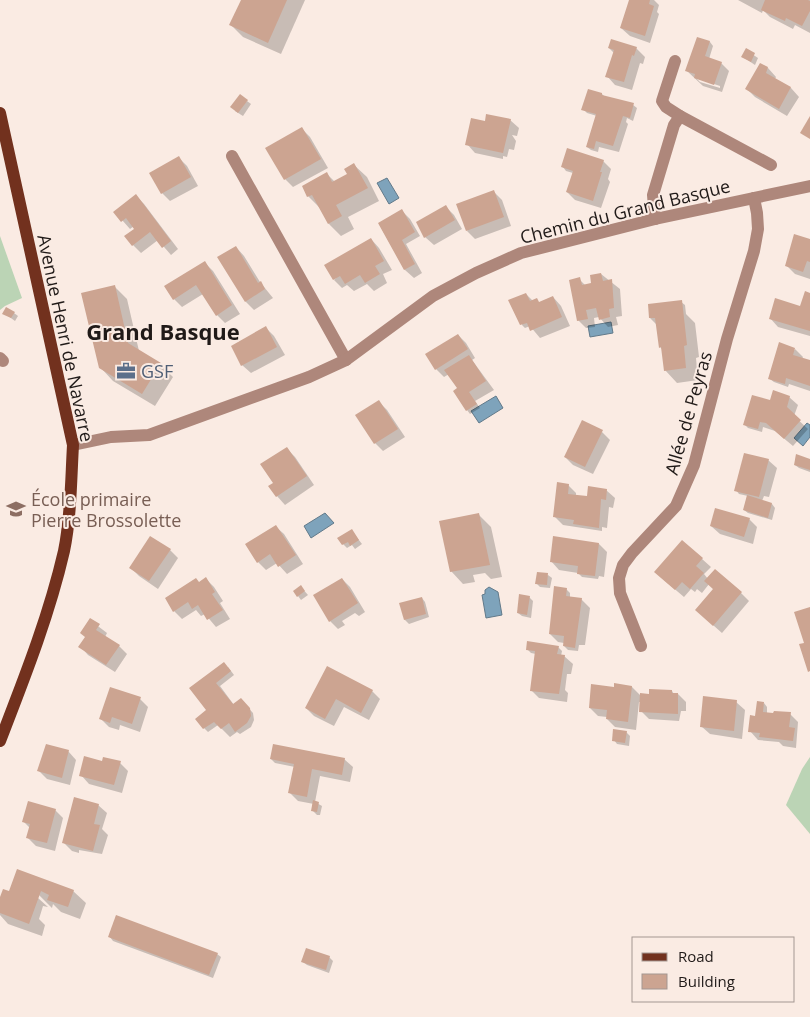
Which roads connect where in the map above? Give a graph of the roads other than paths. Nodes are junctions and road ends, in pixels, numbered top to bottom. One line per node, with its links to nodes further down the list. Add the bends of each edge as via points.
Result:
1 (675, 61): 3 (street, via 662,101)
2 (0, 113): 10 (main road, Avenue Henri de Navarre)
3 (680, 116): 5 (street); 8 (street, via 674,125 653,195)
4 (232, 156): 9 (street)
5 (771, 166)
6 (810, 186): 7 (street, Chemin du Grand Basque)
7 (754, 198): 8 (street, Chemin du Grand Basque); 11 (street, Allée de Peyras, via 758,229 754,251 694,465 676,506 632,552 619,578 620,593)
8 (655, 218): 9 (street, Chemin du Grand Basque, via 521,253 476,273 433,296)
9 (346, 360): 10 (street, Chemin du Grand Basque, via 309,377 149,435 111,437)
10 (73, 445): 12 (main road, Avenue Henri de Navarre, via 64,550 40,636)
11 (641, 646)
12 (0, 742)

